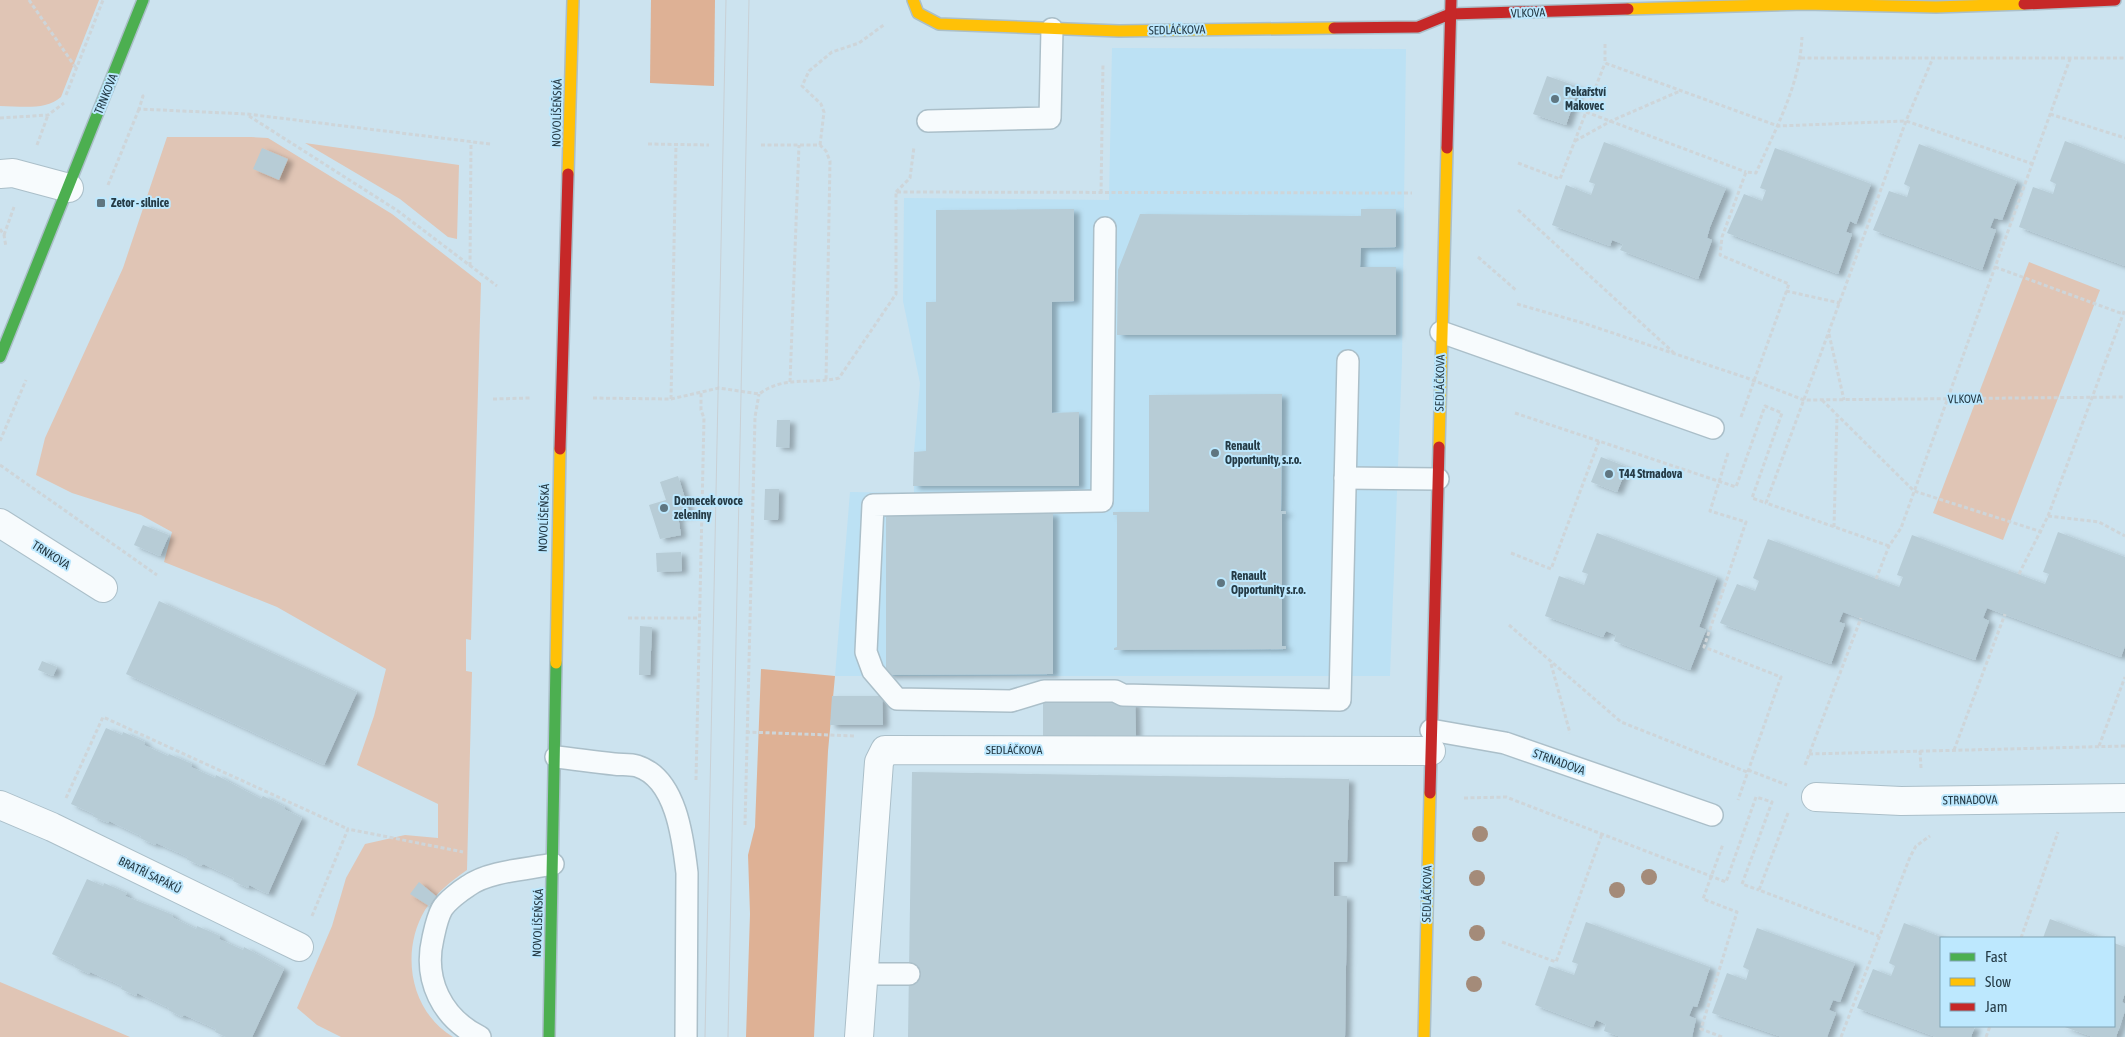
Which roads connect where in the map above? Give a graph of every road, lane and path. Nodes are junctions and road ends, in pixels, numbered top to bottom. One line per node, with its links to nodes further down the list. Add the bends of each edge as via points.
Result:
1 (29, 0): 20 (path)
2 (103, 0): 20 (path)
3 (143, 0): 45 (street, TRNKOVA)
4 (573, 0): 115 (street, NOVOLÍŠEŇSKÁ, via 557,557)
5 (1451, 0): 10 (street, SEDLÁČKOVA)
6 (2115, 0): 8 (street, VLKOVA)
7 (913, 2): 11 (street, SEDLÁČKOVA, via 919,14 939,24); 40 (path, via 859,43 832,52 809,71 802,86 824,112)
8 (1936, 3): 9 (street, VLKOVA)
9 (1591, 5): 10 (street, VLKOVA, via 1523,14)
10 (1450, 14): 12 (street, SEDLÁČKOVA, via 1418,27); 61 (street, SEDLÁČKOVA)
11 (1052, 29): 12 (street, SEDLÁČKOVA); 27 (lane, via 1050,118)
12 (1102, 31): 47 (path)
13 (1802, 33): 15 (path)
14 (1605, 36): 19 (path)
15 (1801, 58): 18 (path); 30 (path)
16 (2125, 58): 17 (path)
17 (2070, 59): 18 (path); 25 (path)
18 (1932, 60): 29 (path)
19 (1605, 63): 21 (path); 23 (path)
20 (76, 68): 26 (path, via 63,104 48,115)
21 (1680, 91): 28 (path); 30 (path)
22 (138, 94): 24 (path, via 143,96 138,109)
23 (1586, 112): 28 (path); 33 (path)
24 (247, 114): 32 (path); 53 (path, via 398,211)
25 (2050, 114): 31 (path); 42 (path)
26 (0, 118)
27 (928, 121): 46 (path, via 917,121 910,178)
28 (1611, 121): 33 (path); 43 (path)
29 (1906, 121): 30 (path); 42 (path); 57 (path)
30 (1778, 126): 43 (path, via 1756,174)
31 (2125, 138)
32 (471, 142): 34 (path); 53 (path)
33 (1575, 142): 41 (path, via 1560,178)
34 (490, 144)
35 (648, 144): 36 (path)
36 (676, 144): 37 (path); 73 (path)
37 (709, 145)
38 (761, 145): 39 (path)
39 (799, 145): 40 (path); 67 (path)
40 (820, 145): 66 (path, via 830,161)
41 (1518, 163)
42 (2033, 164): 54 (path)
43 (1746, 172): 56 (path, via 1722,237 1720,255 1789,284)
44 (0, 174): 45 (street, via 13,173)
45 (69, 188): 64 (street, TRNKOVA)
46 (896, 192): 47 (path); 66 (path, via 896,294 839,378)
47 (1101, 193): 48 (path)
48 (1413, 193)
49 (1518, 210): 63 (path)
50 (1105, 228): 86 (lane, via 1102,502 873,505 866,652 873,671 897,699 1011,701 1044,691 1114,691 1123,694 1340,700)
51 (0, 229): 52 (path)
52 (7, 249)
53 (470, 266): 55 (path)
54 (1995, 267): 60 (path); 75 (path)
55 (497, 286)
56 (1786, 291): 57 (path); 68 (path)
57 (1840, 303): 62 (path)
58 (1517, 304): 63 (path, VLKOVA)
59 (2125, 309): 60 (path)
60 (2123, 314): 71 (path)
61 (1441, 332): 82 (lane); 87 (street, SEDLÁČKOVA)
62 (1828, 334): 76 (path); 78 (path)
63 (1675, 354): 68 (path, VLKOVA)
64 (0, 357)
65 (1348, 360): 86 (lane)
66 (826, 381): 67 (path)
67 (790, 382): 70 (path, via 770,386)
68 (1753, 382): 76 (path, VLKOVA); 81 (path)
69 (701, 392): 70 (path, via 719,388); 73 (path); 104 (path, via 700,410 704,418)
70 (759, 394): 108 (path)
71 (2094, 397): 72 (path, VLKOVA); 75 (path, VLKOVA); 91 (path)
72 (2125, 397)
73 (671, 398): 74 (path)
74 (632, 399)
75 (1948, 399): 78 (path, VLKOVA); 89 (path)
76 (1804, 400): 77 (path, VLKOVA); 90 (path)
77 (1822, 400): 78 (path, VLKOVA); 80 (path)
78 (1844, 400)
79 (1515, 413): 83 (path)
80 (1837, 415): 89 (path); 93 (path)
81 (1740, 418)
82 (1713, 428)
83 (1599, 441): 88 (path); 97 (path, via 1551,569)
84 (1731, 445): 88 (path)
85 (0, 465): 99 (path)
86 (1345, 478): 87 (lane)
87 (1438, 479): 109 (street, SEDLÁČKOVA)
88 (1719, 482): 90 (path, via 1736,487 1764,406 1782,413 1752,498); 117 (path, via 1710,511 1746,522 1704,647 1781,676)
89 (1914, 491): 94 (path); 96 (path, via 1901,528)
90 (1766, 503): 93 (path)
91 (2048, 516): 94 (path); 95 (path, via 2099,522)
92 (0, 523): 101 (street, TRNKOVA)
93 (1834, 527): 96 (path)
94 (2042, 532): 98 (path)
95 (2125, 536)
96 (1889, 546): 100 (path)
97 (1511, 553)
98 (2019, 574)
99 (158, 575)
100 (1876, 578)
101 (103, 588)
102 (2005, 614): 113 (path)
103 (628, 618): 104 (path)
104 (699, 618): 119 (path)
105 (1509, 625): 106 (path)
106 (1551, 663): 116 (path); 117 (path, via 1620,722)
107 (2125, 677): 110 (path)
108 (746, 732): 112 (path, via 866,736); 126 (path)
109 (1431, 741): 112 (street, SEDLÁČKOVA); 116 (lane, STRNADOVA, via 1505,743); 146 (street, SEDLÁČKOVA)
110 (2099, 746): 111 (path); 113 (path)
111 (2125, 746)
112 (885, 750): 140 (street, via 879,762)
113 (1954, 750): 114 (path)
114 (1809, 754)
115 (556, 757): 134 (street, NOVOLÍŠEŇSKÁ); 144 (lane, via 636,766 651,773 668,794 682,837 687,873)
116 (1580, 770): 125 (lane, STRNADOVA)
117 (1748, 771): 118 (path); 124 (path)
118 (1788, 785)
119 (696, 786)
120 (1506, 797): 130 (path)
121 (1816, 797): 122 (street, STRNADOVA, via 1901,801)
122 (2125, 798)
123 (0, 805): 128 (street, BRATŘÍ SAPÁKŮ)
124 (1736, 807)
125 (1712, 815)
126 (745, 825)
127 (2060, 827): 137 (path)
128 (52, 828): 129 (path, via 103,717); 139 (street, BRATŘÍ SAPÁKŮ)
129 (348, 829): 133 (path); 139 (path)
130 (1602, 834): 135 (path); 138 (path, via 1556,962)
131 (1935, 834): 148 (path, via 1916,846 1910,857)
132 (1724, 842): 135 (path)
133 (468, 853)
134 (553, 864): 142 (lane, via 486,877 468,885 443,909 430,948 430,970 436,995 446,1011 466,1030); 143 (street, NOVOLÍŠEŇSKÁ)
135 (1712, 876): 136 (path, via 1726,882 1756,797 1772,802 1742,884); 147 (path, via 1703,899 1737,912 1701,1029)
136 (1759, 890)
137 (2021, 937)
138 (1502, 942)
139 (300, 947)
140 (863, 974): 141 (lane); 145 (street)
141 (909, 974)
142 (480, 1037)
143 (549, 1037)
144 (686, 1037)
145 (859, 1037)
146 (1424, 1037)
147 (1722, 1037)
148 (1841, 1037)

